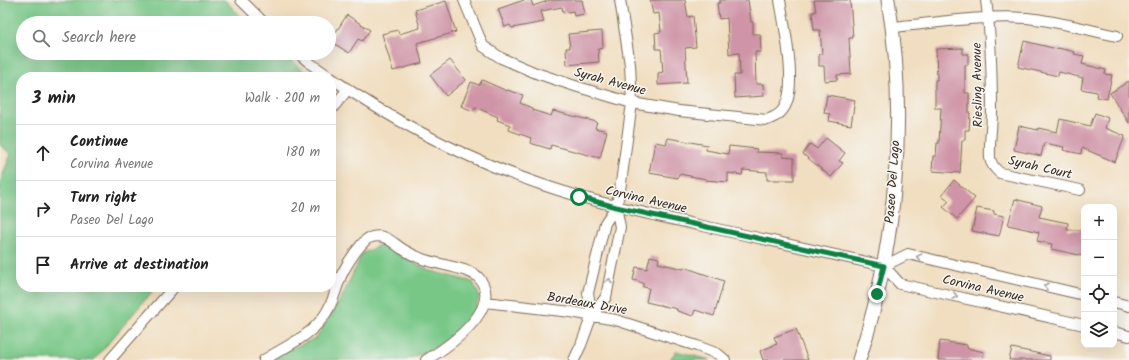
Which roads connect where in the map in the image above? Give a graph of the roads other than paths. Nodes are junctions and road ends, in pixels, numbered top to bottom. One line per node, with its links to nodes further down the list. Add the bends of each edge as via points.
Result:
1 (241, 0): 7 (street)
2 (464, 0): 15 (street, Syrah Avenue, via 483,46 490,52 536,73)
3 (620, 0): 15 (street, via 630,65)
4 (780, 0): 15 (street, Syrah Avenue, via 790,79 789,98 778,115 766,120 679,111)
5 (888, 0): 9 (street, Paseo Del Lago)
6 (986, 0): 8 (street, Riesling Avenue)
7 (257, 16)
8 (989, 18): 9 (street); 10 (street, via 1047,20); 17 (street, Riesling Avenue, via 992,106 990,160)
9 (893, 27): 20 (street, Paseo Del Lago, via 897,143)
10 (1117, 36)
11 (306, 60): 12 (street, Corvina Avenue)
12 (323, 72)
13 (336, 81): 14 (street, Corvina Avenue)
14 (348, 89): 16 (street); 19 (street, Corvina Avenue, via 391,116 468,155 540,184)
15 (632, 103): 19 (street)
16 (336, 104)
17 (994, 168): 18 (street, Syrah Court, via 1004,174)
18 (1080, 190)
19 (616, 207): 20 (street, Corvina Avenue); 26 (street, via 605,223 588,293); 26 (street, one-way to 19, via 606,297 620,227)
20 (884, 266): 22 (street, Corvina Avenue, one-way to 20, via 908,254); 27 (street, Corvina Avenue, one-way to 27, via 900,284); 35 (street, Paseo Del Lago)
21 (170, 292): 30 (street)
22 (1081, 294)
23 (485, 302): 26 (street, Bordeaux Drive); 31 (street, via 486,294 477,276 421,259 386,238 368,239 350,259 334,299 314,329); 32 (street, via 482,310 464,332)
24 (1117, 303): 25 (street)
25 (1129, 306)
26 (592, 315): 33 (street); 34 (street, Bordeaux Drive, via 616,320 697,346 718,354)
27 (1081, 324)
28 (1117, 333): 29 (street)
29 (1129, 336)
30 (110, 360)
31 (264, 360)
32 (426, 360)
33 (574, 360)
34 (725, 360)
35 (859, 360)

